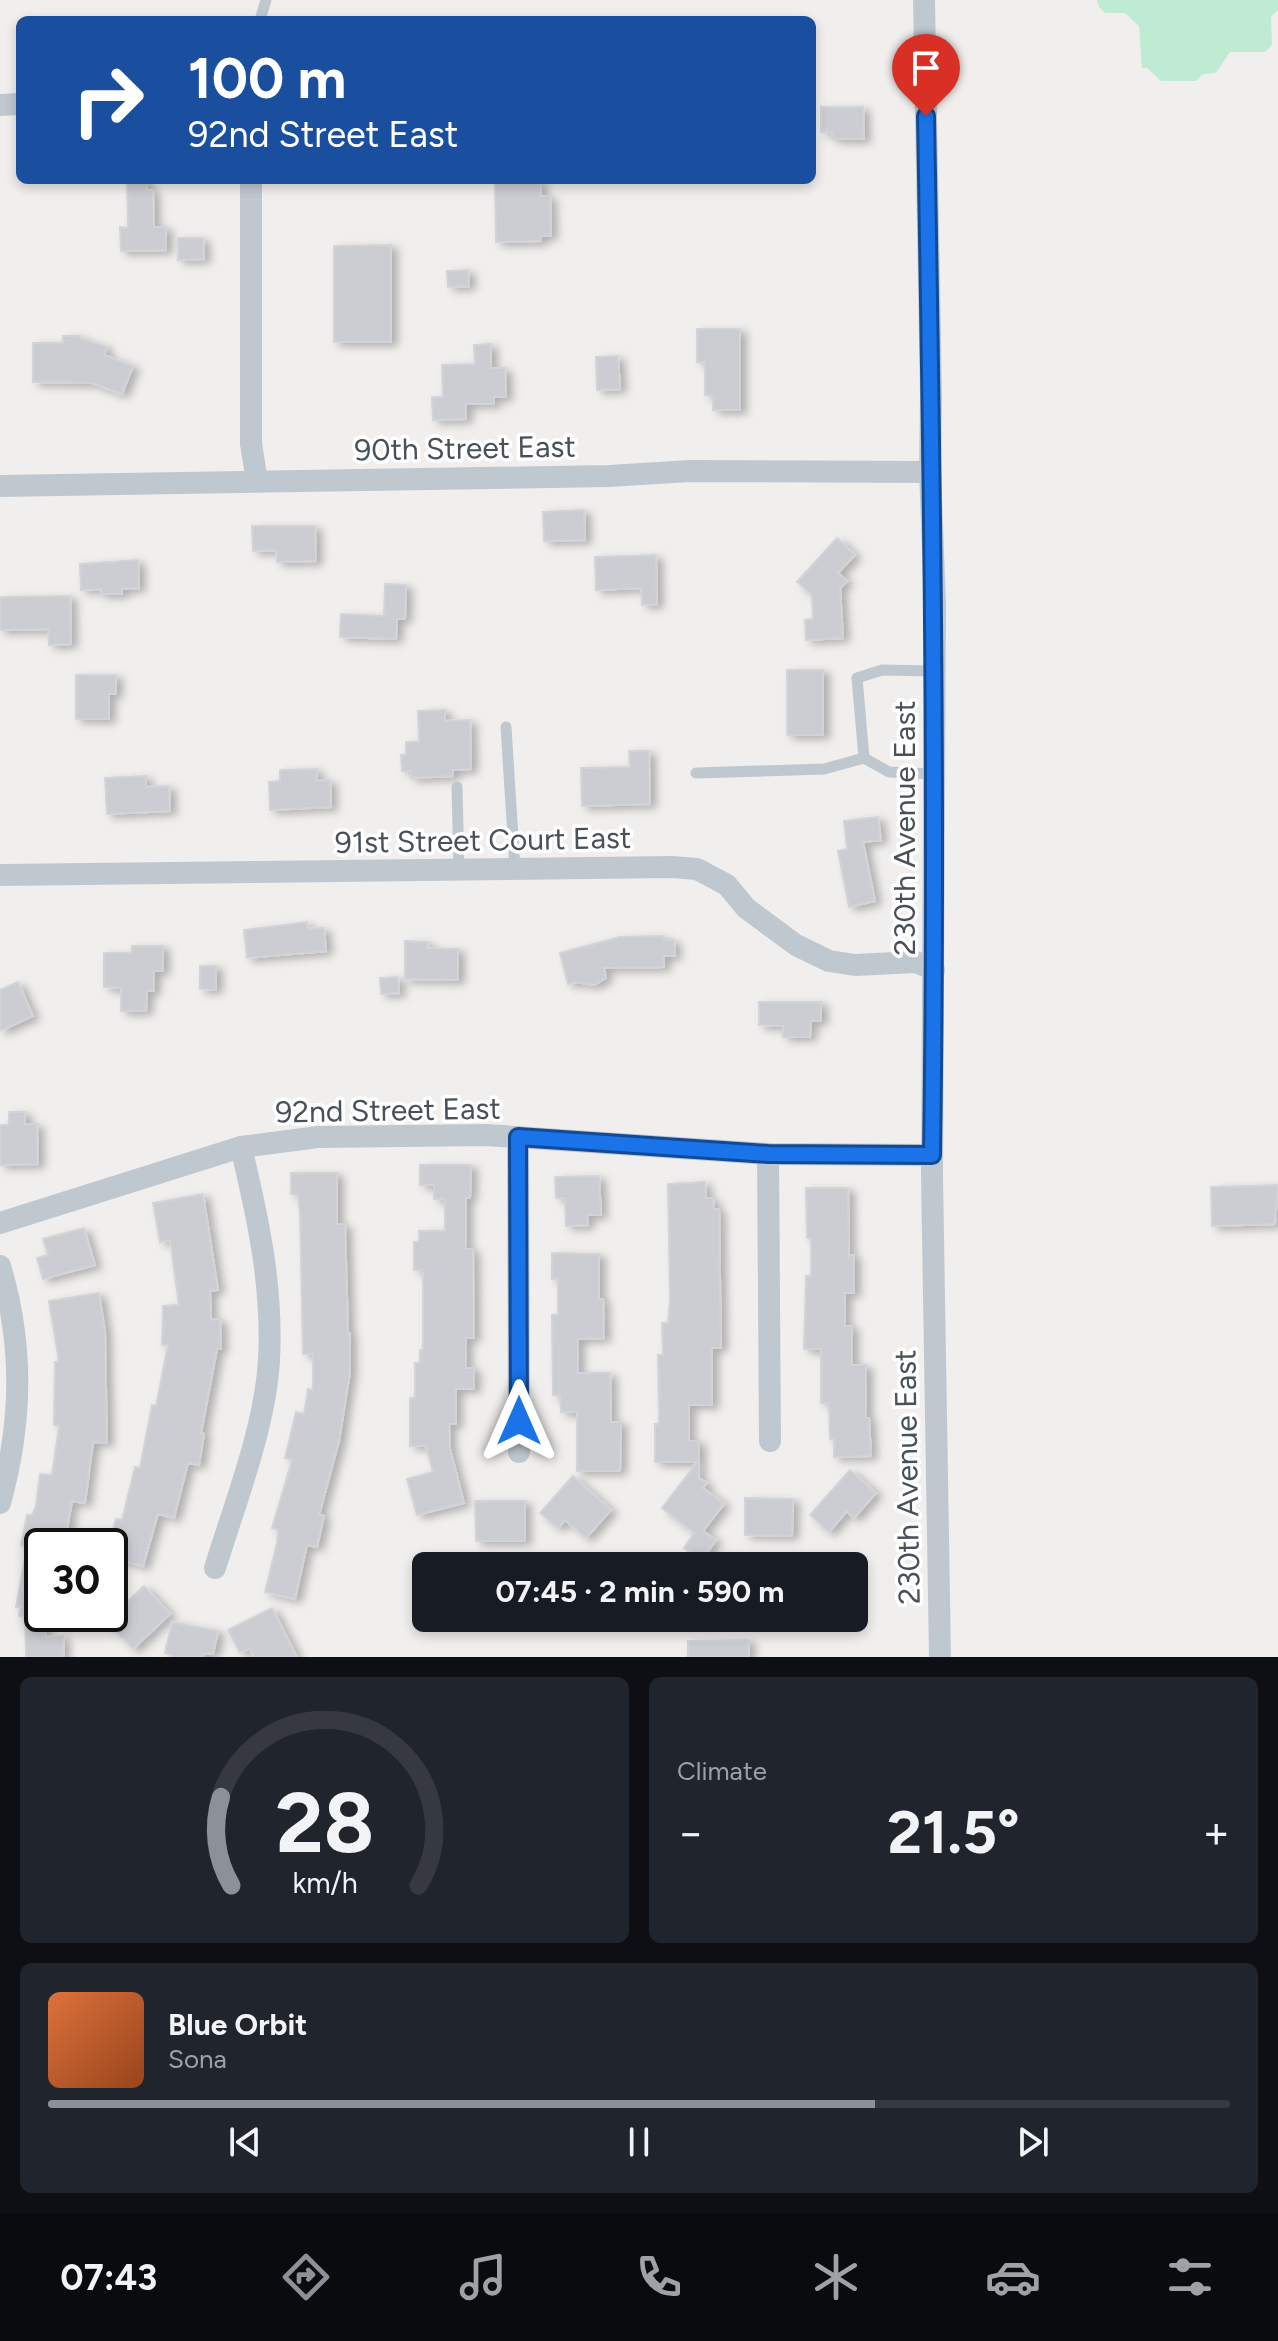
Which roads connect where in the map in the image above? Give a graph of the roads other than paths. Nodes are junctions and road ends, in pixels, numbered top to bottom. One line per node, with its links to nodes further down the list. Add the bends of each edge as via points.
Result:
1 (924, 0): 3 (street, 230th Avenue East)
2 (251, 184): 4 (street, via 251,444)
3 (930, 472): 4 (street, 90th Street East, via 690,471); 6 (street, 230th Avenue East)
4 (257, 481): 5 (street, 90th Street East)
5 (0, 486)
6 (934, 671): 8 (lane, via 882,670 857,678); 10 (street, 230th Avenue East)
7 (506, 727): 12 (lane)
8 (864, 758): 9 (lane, via 824,769); 10 (lane, via 889,772)
9 (696, 773)
10 (934, 774): 15 (street, 230th Avenue East)
11 (457, 787): 13 (lane)
12 (516, 870): 13 (street, 91st Street Court East); 15 (street, 91st Street Court East, via 697,869 727,885 746,908 796,945 829,961 916,962)
13 (459, 871): 14 (street, 91st Street Court East)
14 (0, 875)
15 (934, 970): 19 (street, 230th Avenue East)
16 (518, 1137): 17 (street, 92nd Street East, via 318,1137); 18 (street, 92nd Street East); 23 (street)
17 (241, 1147): 20 (street, 92nd Street East); 25 (street, via 265,1257 269,1361 259,1418)
18 (768, 1154): 19 (street, 92nd Street East); 22 (street)
19 (932, 1155): 26 (street, 230th Avenue East)
20 (0, 1223)
21 (0, 1266): 24 (street, via 14,1318 18,1387 9,1472)
22 (770, 1441)
23 (519, 1452)
24 (0, 1503)
25 (215, 1568)
26 (940, 1657)

